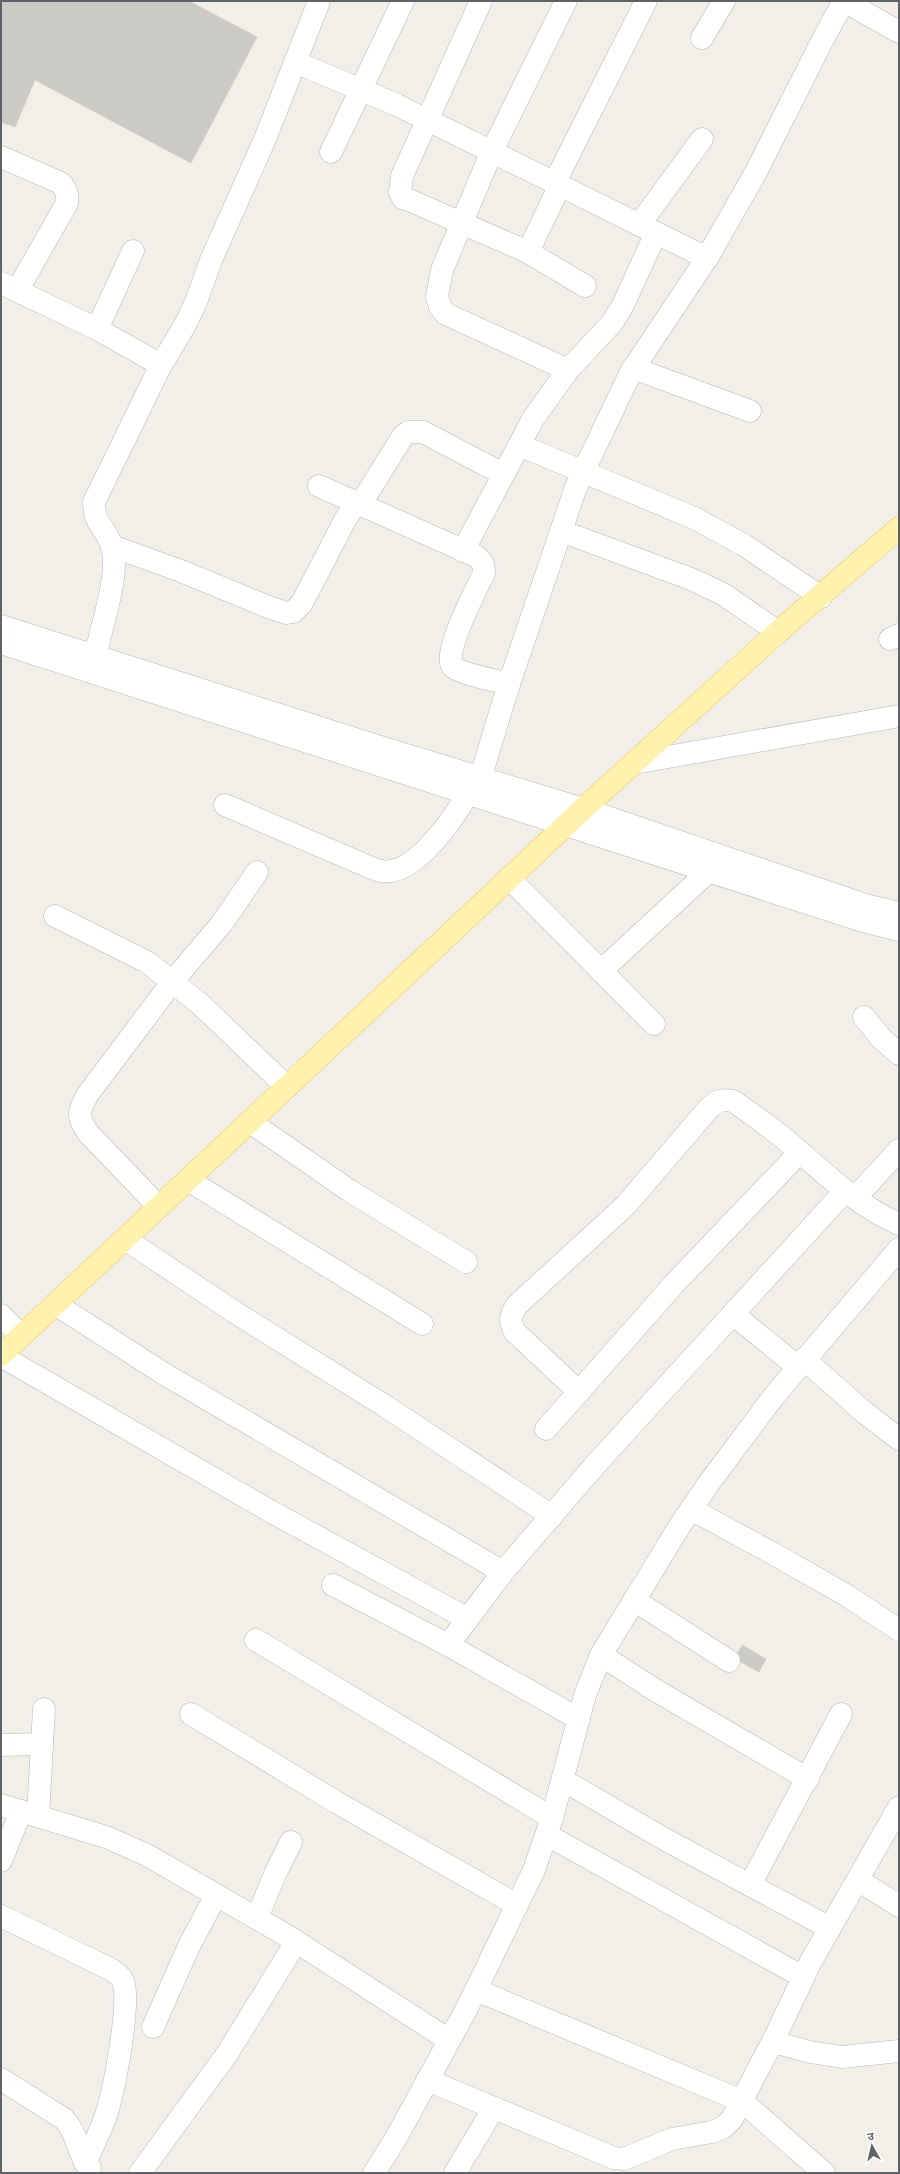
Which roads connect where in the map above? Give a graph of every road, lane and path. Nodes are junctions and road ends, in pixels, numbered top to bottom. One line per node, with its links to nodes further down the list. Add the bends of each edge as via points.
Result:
1 (403, 1): 11 (street)
2 (481, 1): 12 (street)
3 (566, 1): 14 (street)
4 (646, 1): 17 (street)
5 (724, 1): 9 (street)
6 (844, 1): 8 (street); 22 (street, via 756,172)
7 (318, 4): 10 (street)
8 (899, 32)
9 (702, 38)
10 (295, 62): 11 (street); 26 (street, via 265,139 211,260 196,302)
11 (360, 89): 12 (street); 15 (street)
12 (426, 119): 14 (street); 18 (street, via 402,176 400,192 403,198)
13 (702, 139): 19 (street)
14 (492, 151): 17 (street); 18 (street)
15 (331, 152)
16 (1, 157): 24 (street, via 61,183 68,196 67,203)
17 (557, 184): 19 (street); 21 (street)
18 (461, 224): 21 (street); 28 (street, via 437,285 436,296 440,307 446,314 470,326)
19 (647, 229): 22 (street); 28 (street, via 623,305 612,323)
20 (133, 251): 25 (street)
21 (528, 252): 23 (street)
22 (706, 258): 27 (street)
23 (585, 286)
24 (9, 287): 25 (street)
25 (97, 330): 26 (street)
26 (161, 365): 37 (street, via 94,502 97,522)
27 (633, 368): 29 (street); 31 (street)
28 (568, 370): 30 (street, via 533,419)
29 (750, 411)
30 (519, 445): 31 (street); 32 (street)
31 (584, 472): 36 (street); 39 (street, via 694,518 744,545)
32 (503, 474): 34 (street, via 424,432 408,432 402,436); 38 (street)
33 (319, 486): 34 (street)
34 (358, 504): 37 (street, via 345,520 302,603 293,612 287,613 270,608); 38 (street)
35 (899, 528): 39 (main road)
36 (561, 531): 41 (street, via 683,576 723,594); 44 (street)
37 (112, 546): 43 (street, via 113,576)
38 (463, 551): 44 (street, via 481,561 484,573 452,644 450,661 453,667 463,672)
39 (822, 597): 41 (main road)
40 (1, 626): 43 (street)
41 (778, 632): 46 (main road)
42 (1, 643): 47 (street)
43 (95, 656): 47 (street)
44 (509, 684): 47 (street)
45 (899, 716): 46 (street)
46 (634, 763): 49 (main road)
47 (474, 790): 48 (street, via 440,836 409,863 389,872 372,868); 49 (street); 50 (street)
48 (225, 805)
49 (583, 809): 50 (main road); 54 (street, via 865,905)
50 (565, 826): 51 (street); 53 (main road)
51 (709, 871): 56 (street, via 860,920); 57 (street)
52 (257, 872): 58 (street, via 223,922)
53 (510, 878): 57 (street); 62 (main road)
54 (899, 913)
55 (55, 916): 58 (street, via 128,951)
56 (899, 930)
57 (601, 971): 60 (street)
58 (173, 981): 62 (street); 68 (street, via 88,1094 79,1113 81,1123 89,1134)
59 (864, 1017): 61 (street, via 881,1038)
60 (654, 1024)
61 (899, 1054)
62 (287, 1087): 63 (main road)
63 (250, 1122): 66 (main road); 72 (street, via 350,1191)
64 (899, 1150): 67 (street)
65 (800, 1152): 67 (street, via 836,1185); 80 (street, via 717,1238); 80 (street, via 733,1101 717,1102 709,1108 626,1205 517,1305 510,1316 510,1324 515,1332)
66 (188, 1180): 68 (main road); 76 (street)
67 (850, 1194): 69 (street, via 885,1218); 75 (street)
68 (159, 1207): 70 (main road)
69 (899, 1223)
70 (124, 1239): 73 (main road); 84 (street)
71 (899, 1249): 79 (street)
72 (466, 1262)
73 (55, 1304): 77 (main road); 85 (street, via 166,1375)
74 (1, 1315): 77 (street)
75 (734, 1315): 79 (street); 84 (street, via 596,1464)
76 (422, 1324)
77 (21, 1336): 78 (main road)
78 (1, 1355): 88 (street, via 270,1511)
79 (801, 1363): 82 (street, via 865,1413); 83 (street)
80 (579, 1392): 81 (street)
81 (546, 1429)
82 (897, 1433)
83 (691, 1509): 87 (street); 89 (street, via 846,1595)
84 (552, 1516): 85 (street)
85 (503, 1572): 88 (street)
86 (333, 1585): 91 (street)
87 (634, 1600): 92 (street); 93 (street)
88 (468, 1619): 91 (street)
89 (899, 1630)
90 (256, 1640): 104 (street)
91 (448, 1645): 97 (street)
92 (601, 1655): 97 (street, via 591,1677); 100 (street, via 655,1690)
93 (729, 1661)
94 (44, 1709): 98 (street)
95 (191, 1714): 110 (street, via 336,1802)
96 (841, 1714): 100 (street)
97 (579, 1719): 101 (street)
98 (42, 1744): 99 (street); 103 (street)
99 (1, 1745)
100 (808, 1779): 108 (street)
101 (563, 1780): 104 (street); 108 (street)
102 (899, 1807): 107 (street)
103 (20, 1811): 106 (street); 109 (street, via 106,1837 147,1855)
104 (550, 1827): 110 (street, via 534,1870); 116 (street)
105 (291, 1842): 113 (street)
106 (1, 1861)
107 (858, 1880): 111 (street); 114 (street)
108 (750, 1885): 114 (street)
109 (216, 1895): 113 (street); 118 (street, via 189,1946)
110 (517, 1905): 117 (street)
111 (899, 1906)
112 (1, 1916): 127 (street, via 112,1970 123,1979 123,2028 116,2075)
113 (257, 1918): 115 (street)
114 (830, 1928): 116 (street)
115 (296, 1942): 119 (street); 128 (street, via 227,2054)
116 (803, 1978): 120 (street)
117 (476, 1990): 119 (street); 124 (street)
118 (153, 2027)
119 (449, 2040): 123 (street)
120 (773, 2042): 121 (street, via 842,2057); 124 (street)
121 (899, 2050)
122 (1, 2079): 127 (street, via 71,2126)
123 (427, 2080): 125 (street); 129 (street)
124 (742, 2101): 126 (street, via 732,2119 724,2127 712,2132 672,2139 624,2159); 131 (street)
125 (494, 2108): 126 (street); 130 (street)
126 (620, 2166)
127 (90, 2168)
128 (140, 2173)
129 (374, 2173)
130 (455, 2173)
131 (824, 2173)

